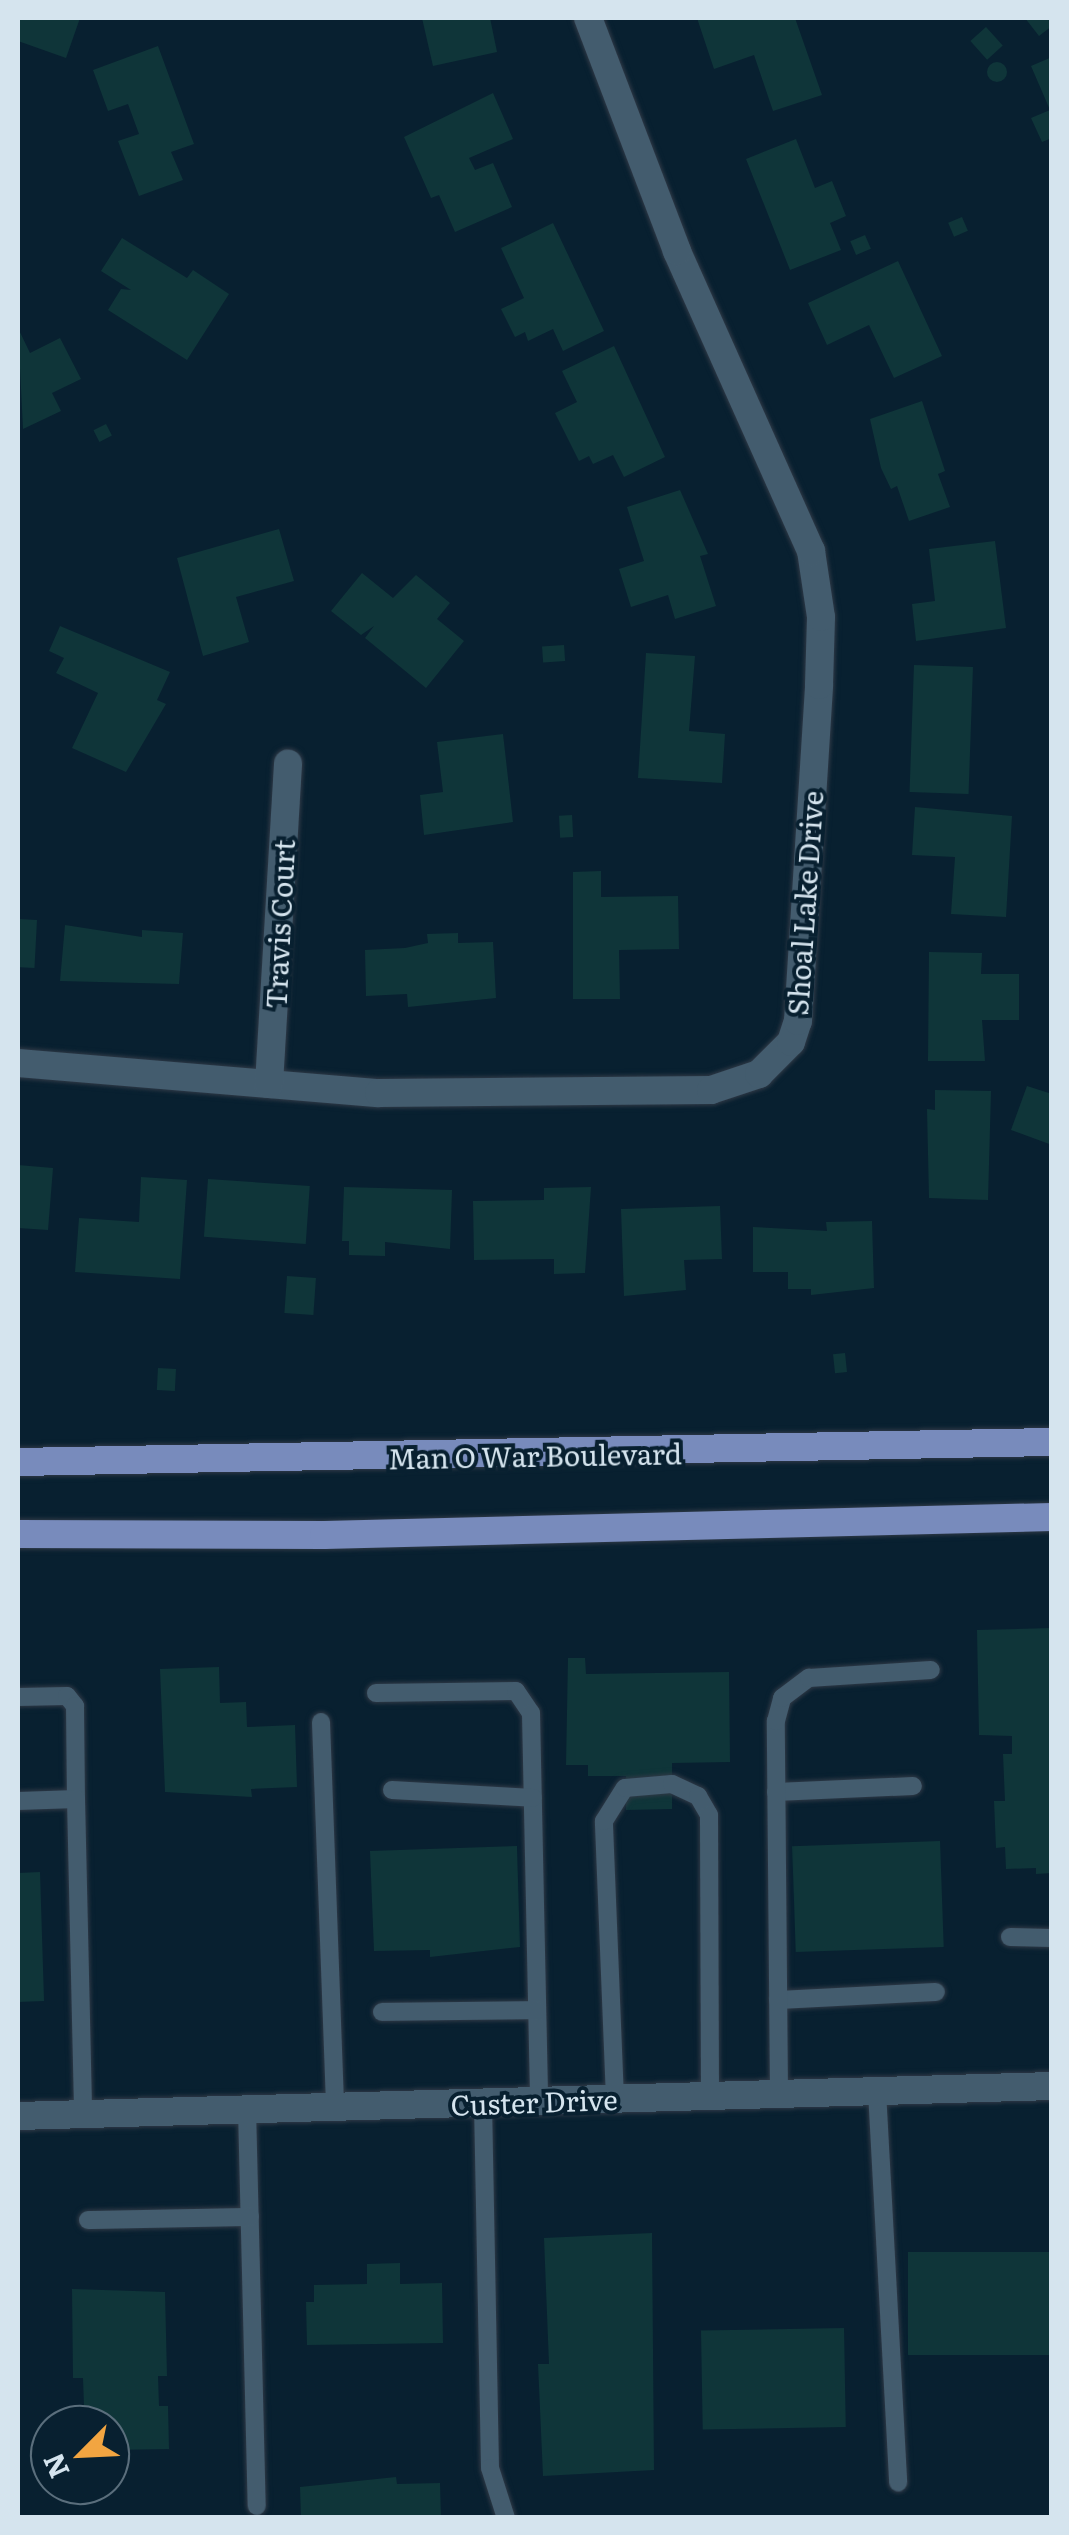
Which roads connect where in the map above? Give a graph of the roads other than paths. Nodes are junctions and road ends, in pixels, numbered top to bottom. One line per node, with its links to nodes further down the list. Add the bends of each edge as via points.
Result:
1 (588, 18): 4 (street, Shoal Lake Drive, via 678,251 811,551 820,685 798,1021 783,1056 738,1085 711,1090 379,1092)
2 (288, 764): 4 (street, Travis Court)
3 (18, 1064): 4 (street, Shoal Lake Drive)
4 (269, 1084)
5 (1052, 1442): 6 (main road, Man O War Boulevard)
6 (18, 1462)
7 (1052, 1517): 8 (main road, via 324,1534)
8 (18, 1534)
9 (931, 1670): 15 (lane, via 808,1678 794,1686 776,1721)
10 (376, 1693): 16 (lane, via 516,1691 532,1713)
11 (18, 1697): 17 (lane, via 67,1696 76,1706)
12 (322, 1722): 32 (lane)
13 (914, 1786): 15 (lane)
14 (392, 1790): 16 (lane)
15 (776, 1792): 22 (lane)
16 (533, 1798): 23 (lane)
17 (76, 1799): 18 (lane); 34 (lane)
18 (18, 1801)
19 (1010, 1937): 20 (lane)
20 (1052, 1938)
21 (936, 1992): 22 (lane)
22 (778, 2000): 27 (lane)
23 (537, 2010): 24 (lane); 30 (lane)
24 (382, 2012)
25 (1052, 2086): 26 (street, Custer Drive)
26 (876, 2091): 27 (street, Custer Drive); 38 (lane)
27 (779, 2094): 28 (street, Custer Drive)
28 (710, 2096): 29 (street, Custer Drive); 29 (lane, via 709,1815 698,1796 672,1784 626,1788 604,1821)
29 (615, 2099): 30 (street, Custer Drive)
30 (538, 2101): 31 (street, Custer Drive)
31 (483, 2102): 32 (street, Custer Drive); 40 (lane, via 490,2468)
32 (335, 2107): 33 (street, Custer Drive)
33 (248, 2109): 34 (street, Custer Drive); 36 (lane)
34 (83, 2114): 35 (street, Custer Drive)
35 (18, 2116)
36 (250, 2217): 37 (lane); 39 (lane)
37 (88, 2220)
38 (898, 2482)
39 (258, 2506)
40 (506, 2518)

